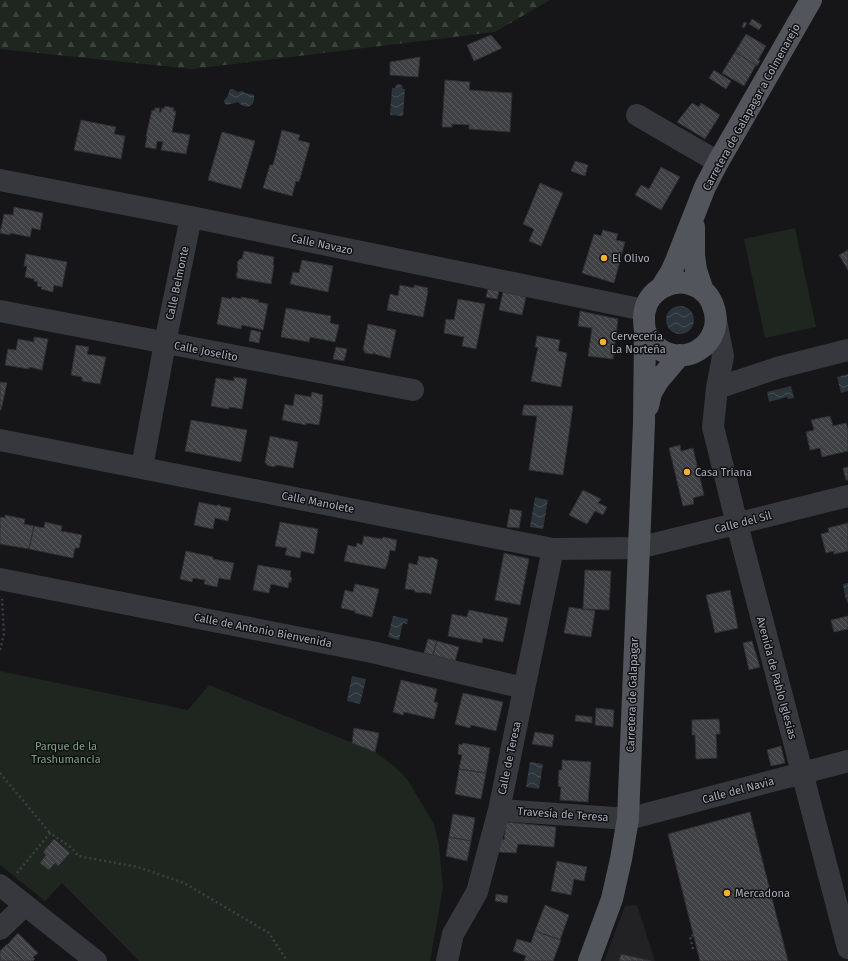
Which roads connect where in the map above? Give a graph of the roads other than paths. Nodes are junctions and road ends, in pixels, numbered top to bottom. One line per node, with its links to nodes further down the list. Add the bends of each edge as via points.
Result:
1 (812, 0): 3 (main road, Carretera de Galapagar a Colmenarejo)
2 (638, 115): 3 (street)
3 (718, 162): 5 (main road, Carretera de Galapagar a Colmenarejo)
4 (0, 180): 6 (street, Calle Navazo)
5 (694, 216): 7 (main road, Carretera de Galapagar a Colmenarejo, via 671,272); 8 (main road, via 694,254)
6 (191, 217): 10 (street, Calle Navazo); 12 (street, Calle Belmonte)
7 (661, 288): 8 (main road, via 678,282 696,286); 10 (main road, via 648,301)
8 (703, 291): 11 (main road, via 711,299)
9 (0, 311): 12 (street, Calle Joselito)
10 (645, 320): 14 (main road, via 651,341 659,349 669,354); 19 (main road)
11 (716, 321): 14 (main road, via 714,333 708,343); 15 (street)
12 (165, 343): 17 (street, Calle Joselito); 21 (street, Calle Belmonte)
13 (848, 350): 16 (street)
14 (690, 353): 18 (street, Avenida de Pablo Iglesias, via 708,364); 19 (main road, via 658,381 651,393)
15 (723, 356): 16 (street, via 736,363); 18 (street)
16 (777, 368): 18 (street)
17 (413, 390)
18 (716, 398): 23 (street, Avenida de Pablo Iglesias, via 713,427)
19 (644, 423): 24 (main road, Carretera de Galapagar)
20 (0, 440): 21 (street, Calle Manolete)
21 (142, 467): 25 (street, Calle Manolete)
22 (848, 496): 23 (street, Calle del Sil)
23 (737, 524): 24 (street, Calle del Sil); 29 (street, Avenida de Pablo Iglesias)
24 (638, 548): 25 (street, Calle Manolete); 31 (main road, Carretera de Galapagar)
25 (552, 549): 27 (street, Calle de Teresa)
26 (8, 581): 27 (street, Calle de Antonio Bienvenida, via 372,652)
27 (524, 688): 30 (street, Calle de Teresa)
28 (848, 761): 29 (street, Calle del Navia)
29 (802, 773): 31 (street, Calle del Navia); 35 (street, Avenida de Pablo Iglesias)
30 (499, 810): 31 (street, Travesía de Teresa); 37 (street, Calle de Teresa, via 477,892 453,934)
31 (628, 819): 38 (main road, Carretera de Galapagar, via 612,899)
32 (2, 887): 33 (street)
33 (25, 904): 34 (street); 36 (street)
34 (0, 929)
35 (848, 948)
36 (96, 961)
37 (447, 961)
38 (588, 961)

